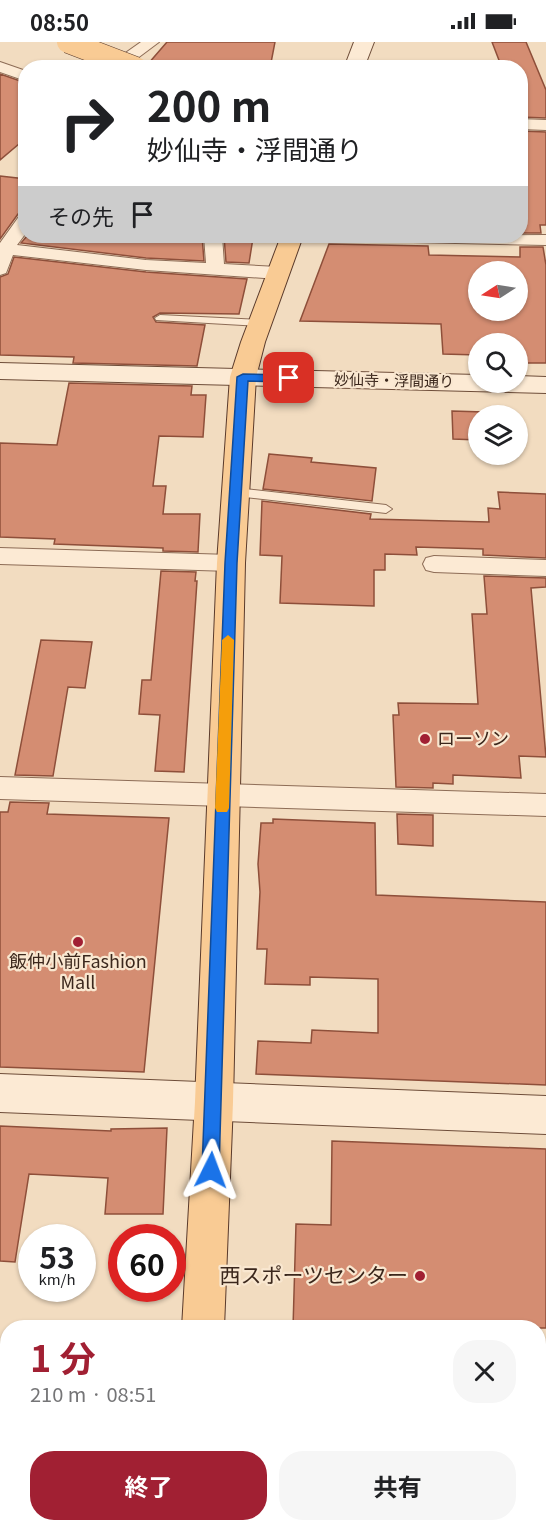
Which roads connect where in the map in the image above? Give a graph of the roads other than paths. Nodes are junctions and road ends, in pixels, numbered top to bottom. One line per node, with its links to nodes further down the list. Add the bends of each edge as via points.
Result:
1 (68, 42): 4 (main road, bridge)
2 (151, 42): 5 (street)
3 (364, 42): 6 (street)
4 (115, 60)
5 (127, 60)
6 (357, 60)
7 (0, 67): 8 (street)
8 (18, 73)
9 (528, 124): 10 (street)
10 (546, 125)
11 (18, 229): 16 (street)
12 (528, 240): 13 (street)
13 (546, 240)
14 (214, 243): 18 (street)
15 (289, 243): 19 (main road)
16 (3, 248): 17 (street); 18 (street)
17 (0, 269)
18 (216, 270): 19 (street)
19 (278, 273): 21 (main road)
20 (160, 318): 21 (lane)
21 (260, 323): 23 (main road)
22 (0, 370): 23 (street, 妙仙寺・浮間通り)
23 (243, 377): 24 (street, 妙仙寺・浮間通り); 25 (main road)
24 (546, 385)
25 (236, 492): 26 (lane); 28 (main road)
26 (386, 509)
27 (0, 556): 28 (street)
28 (231, 563): 32 (main road)
29 (434, 564): 30 (street)
30 (546, 568)
31 (0, 788): 32 (street)
32 (223, 795): 33 (street); 35 (main road)
33 (546, 805)
34 (0, 1094): 35 (street)
35 (214, 1102): 36 (street); 37 (main road)
36 (546, 1115)
37 (203, 1320)

